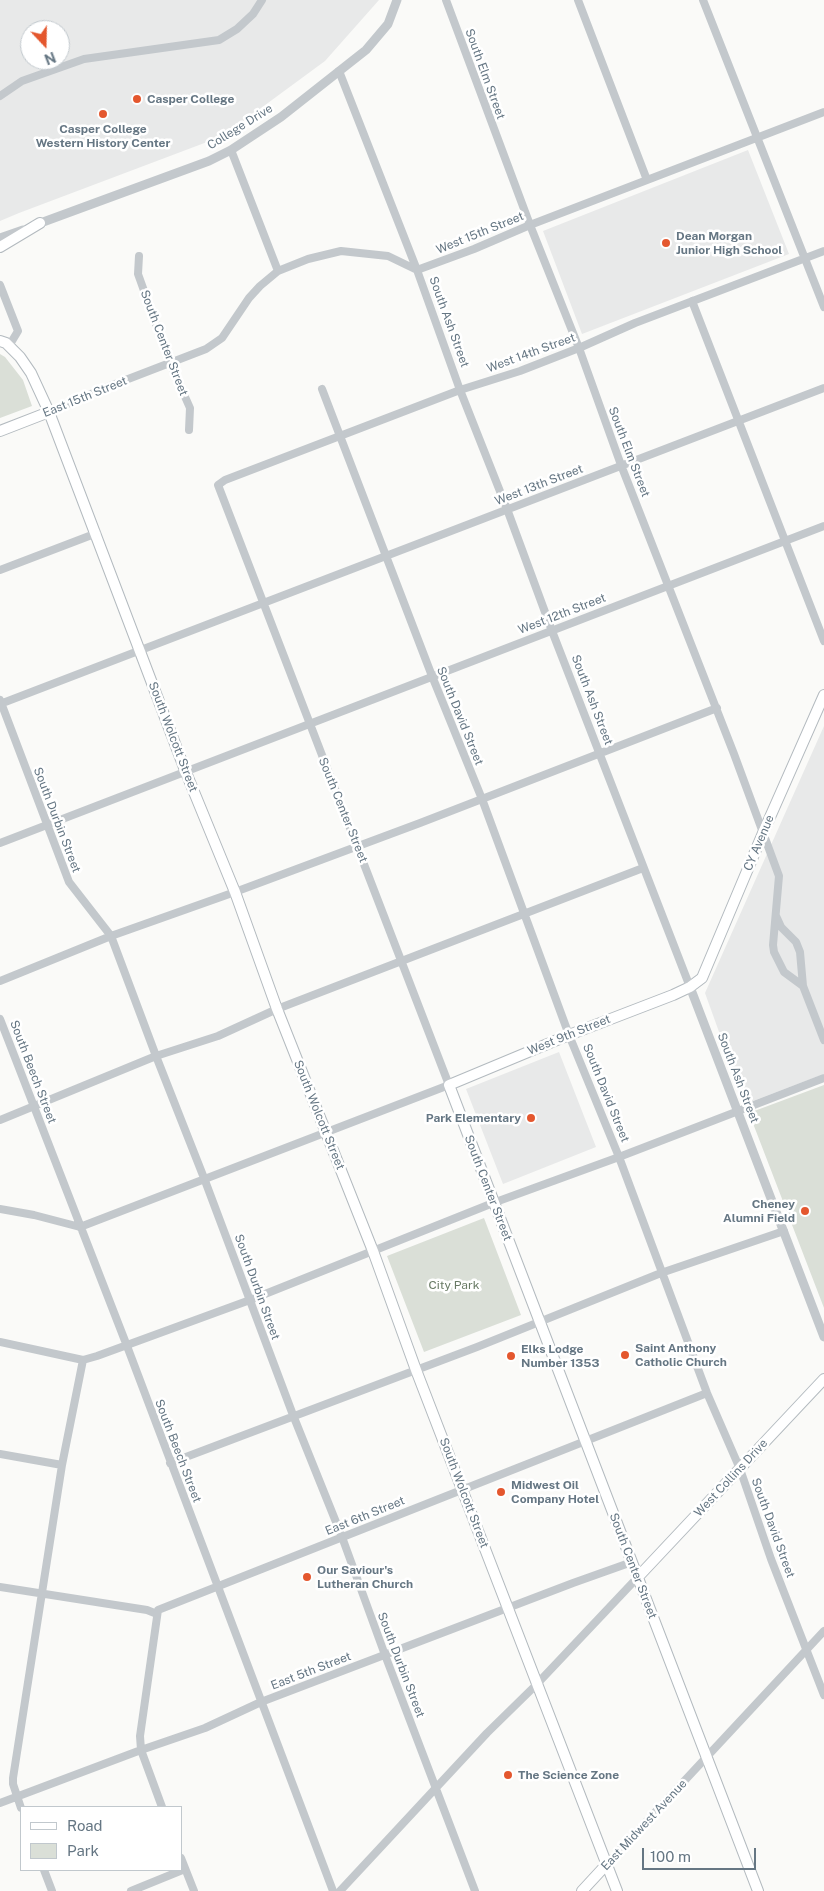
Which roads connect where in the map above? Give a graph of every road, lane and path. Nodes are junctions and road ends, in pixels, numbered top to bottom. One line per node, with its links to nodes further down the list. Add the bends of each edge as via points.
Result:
1 (262, 0): 7 (street, via 242,24 218,40 84,59 22,81)
2 (446, 0): 13 (street, South Elm Street)
3 (578, 0): 11 (street)
4 (704, 0): 9 (street)
5 (399, 1): 6 (street, College Drive, via 388,24 366,50)
6 (339, 72): 10 (street, College Drive, via 281,117); 20 (street, South Ash Street)
7 (0, 96)
8 (824, 112): 9 (street, West 15th Street)
9 (756, 138): 11 (street, West 15th Street); 18 (street)
10 (231, 150): 12 (street, College Drive); 19 (street)
11 (647, 180): 13 (street, West 15th Street)
12 (40, 224): 14 (street, College Drive); 15 (main road)
13 (530, 225): 20 (street, West 15th Street); 25 (street, South Elm Street)
14 (0, 238)
15 (0, 247)
16 (824, 250): 18 (street, West 14th Street)
17 (139, 256): 26 (street, South Center Street, via 138,274)
18 (804, 258): 22 (street, West 14th Street); 23 (street)
19 (278, 270): 20 (street, via 341,251 388,256); 26 (street, via 249,298 222,338 206,349)
20 (417, 270): 29 (street, South Ash Street)
21 (0, 285): 24 (street, South Wolcott Street, via 18,332)
22 (692, 301): 25 (street, West 14th Street); 31 (street)
23 (824, 307)
24 (2, 342): 30 (main road, South Wolcott Street, via 32,372)
25 (579, 348): 29 (street, West 14th Street); 35 (street, South Elm Street)
26 (170, 364): 30 (street, East 15th Street); 33 (street, South Center Street, via 190,408)
27 (824, 388): 31 (street, West 13th Street)
28 (322, 389): 34 (street, South David Street)
29 (460, 390): 34 (street, West 14th Street); 37 (street, South Ash Street)
30 (49, 412): 32 (main road, East 15th Street); 39 (main road, South Wolcott Street)
31 (738, 420): 35 (street, West 13th Street); 40 (street)
32 (0, 430)
33 (189, 430)
34 (340, 436): 36 (street, West 14th Street); 41 (street, South David Street)
35 (621, 465): 37 (street, West 13th Street); 43 (street, South Elm Street)
36 (218, 485): 44 (street, South Center Street)
37 (507, 509): 41 (street, West 13th Street); 45 (street, South Ash Street)
38 (824, 526): 40 (street, West 12th Street)
39 (97, 533): 42 (street); 47 (main road, South Wolcott Street)
40 (785, 541): 43 (street, West 12th Street); 46 (street)
41 (386, 556): 44 (street, West 13th Street); 48 (street, South David Street)
42 (0, 570)
43 (668, 585): 45 (street, West 12th Street); 51 (street, South Elm Street)
44 (263, 603): 47 (street, West 13th Street); 52 (street, South Center Street)
45 (552, 631): 48 (street, West 12th Street); 53 (street, South Ash Street)
46 (824, 641)
47 (140, 651): 50 (street, West 13th Street); 54 (main road, South Wolcott Street)
48 (432, 676): 52 (street, West 12th Street); 55 (street, South David Street)
49 (824, 695): 57 (main road, CY Avenue)
50 (0, 703): 56 (street, South Durbin Street)
51 (717, 708): 53 (street); 57 (street, South Elm Street)
52 (309, 724): 54 (street, West 12th Street); 59 (street, South Center Street)
53 (599, 754): 55 (street); 60 (street, South Ash Street)
54 (185, 770): 56 (street, West 12th Street); 61 (main road, South Wolcott Street)
55 (482, 799): 59 (street); 63 (street, South David Street)
56 (47, 824): 58 (street, West 12th Street); 64 (street, South Durbin Street, via 69,882)
57 (763, 833): 62 (street, South Elm Street, via 779,876); 68 (main road, CY Avenue, via 702,978)
58 (0, 843)
59 (358, 845): 61 (street); 65 (street, South Center Street)
60 (643, 868): 63 (street); 68 (street, South Ash Street)
61 (235, 892): 64 (street); 69 (main road, South Wolcott Street)
62 (775, 914): 67 (street, via 781,927 798,947); 67 (street, South Elm Street, via 774,952 784,972)
63 (524, 915): 65 (street); 71 (street, South David Street)
64 (111, 936): 66 (street); 73 (street, South Durbin Street)
65 (401, 962): 69 (street); 75 (street, South Center Street)
66 (0, 981)
67 (803, 986): 72 (street)
68 (690, 987): 71 (main road, West 9th Street); 77 (street, South Ash Street)
69 (277, 1009): 73 (street, via 218,1036); 79 (main road, South Wolcott Street)
70 (0, 1019): 76 (street, South Beech Street)
71 (569, 1034): 75 (main road, West 9th Street); 80 (street, South David Street)
72 (824, 1040)
73 (156, 1056): 76 (street); 81 (street, South Durbin Street)
74 (824, 1078): 77 (street)
75 (449, 1084): 79 (street); 82 (main road, South Center Street)
76 (34, 1107): 78 (street); 84 (street, South Beech Street)
77 (737, 1111): 80 (street); 85 (street, South Ash Street)
78 (0, 1120)
79 (326, 1133): 81 (street); 86 (main road, South Wolcott Street)
80 (620, 1157): 82 (street); 87 (street, South David Street)
81 (204, 1178): 84 (street); 88 (street, South Durbin Street)
82 (493, 1202): 86 (street); 89 (main road, South Center Street)
83 (0, 1209): 84 (street)
84 (80, 1226): 92 (street, South Beech Street)
85 (784, 1231): 87 (street); 90 (street, South Ash Street)
86 (373, 1251): 88 (street); 94 (main road, South Wolcott Street)
87 (661, 1274): 89 (street); 96 (street, South David Street)
88 (250, 1300): 92 (street); 97 (street, South Durbin Street)
89 (539, 1322): 94 (street); 98 (main road, South Center Street)
90 (824, 1337)
91 (0, 1342): 93 (street)
92 (127, 1346): 93 (street); 100 (street, South Beech Street)
93 (83, 1360): 101 (street)
94 (416, 1370): 97 (street); 103 (main road, South Wolcott Street)
95 (824, 1379): 102 (main road, West Collins Drive)
96 (707, 1393): 98 (street, East 6th Street); 102 (street, South David Street)
97 (293, 1415): 100 (street); 104 (street, South Durbin Street)
98 (585, 1440): 103 (street, East 6th Street); 105 (main road, South Center Street)
99 (0, 1454): 101 (street)
100 (170, 1463): 107 (street, South Beech Street)
101 (62, 1465): 109 (street)
102 (740, 1469): 106 (main road, West Collins Drive); 113 (street, South David Street)
103 (462, 1488): 104 (street, East 6th Street); 110 (main road, South Wolcott Street)
104 (342, 1537): 107 (street, East 6th Street); 114 (street, South Durbin Street)
105 (632, 1562): 106 (main road, South Center Street); 110 (street, East 5th Street)
106 (638, 1578): 115 (street); 119 (main road, South Center Street)
107 (217, 1586): 111 (street, East 6th Street, via 158,1610); 117 (street, South Beech Street)
108 (0, 1587): 109 (street)
109 (41, 1594): 111 (street); 121 (street, via 14,1778)
110 (508, 1608): 114 (street, East 5th Street); 115 (main road, South Wolcott Street)
111 (157, 1614): 118 (street, via 140,1736)
112 (824, 1631): 113 (street, East Midwest Avenue)
113 (806, 1650): 116 (street, South David Street); 119 (street, East Midwest Avenue)
114 (385, 1655): 117 (street, East 5th Street); 120 (street, South Durbin Street)
115 (536, 1685): 120 (street); 126 (main road, South Wolcott Street)
116 (824, 1695)
117 (261, 1702): 118 (street, East 5th Street, via 205,1728); 134 (street, South Beech Street)
118 (141, 1750): 121 (street, East 5th Street); 124 (street)
119 (706, 1759): 126 (street, East Midwest Avenue); 139 (main road, South Center Street)
120 (436, 1789): 135 (street); 136 (street, South Durbin Street)
121 (17, 1797): 122 (street, East 5th Street); 123 (street)
122 (0, 1803)
123 (20, 1806)
124 (162, 1806)
125 (182, 1861): 127 (street)
126 (606, 1864): 137 (main road, East Midwest Avenue); 138 (main road, South Wolcott Street)
127 (185, 1869): 128 (street); 133 (street)
128 (182, 1870)
129 (44, 1871): 131 (street)
130 (180, 1871): 132 (street)
131 (52, 1891)
132 (131, 1891)
133 (194, 1891)
134 (333, 1891)
135 (340, 1891)
136 (475, 1891)
137 (582, 1891)
138 (617, 1891)
139 (758, 1891)

